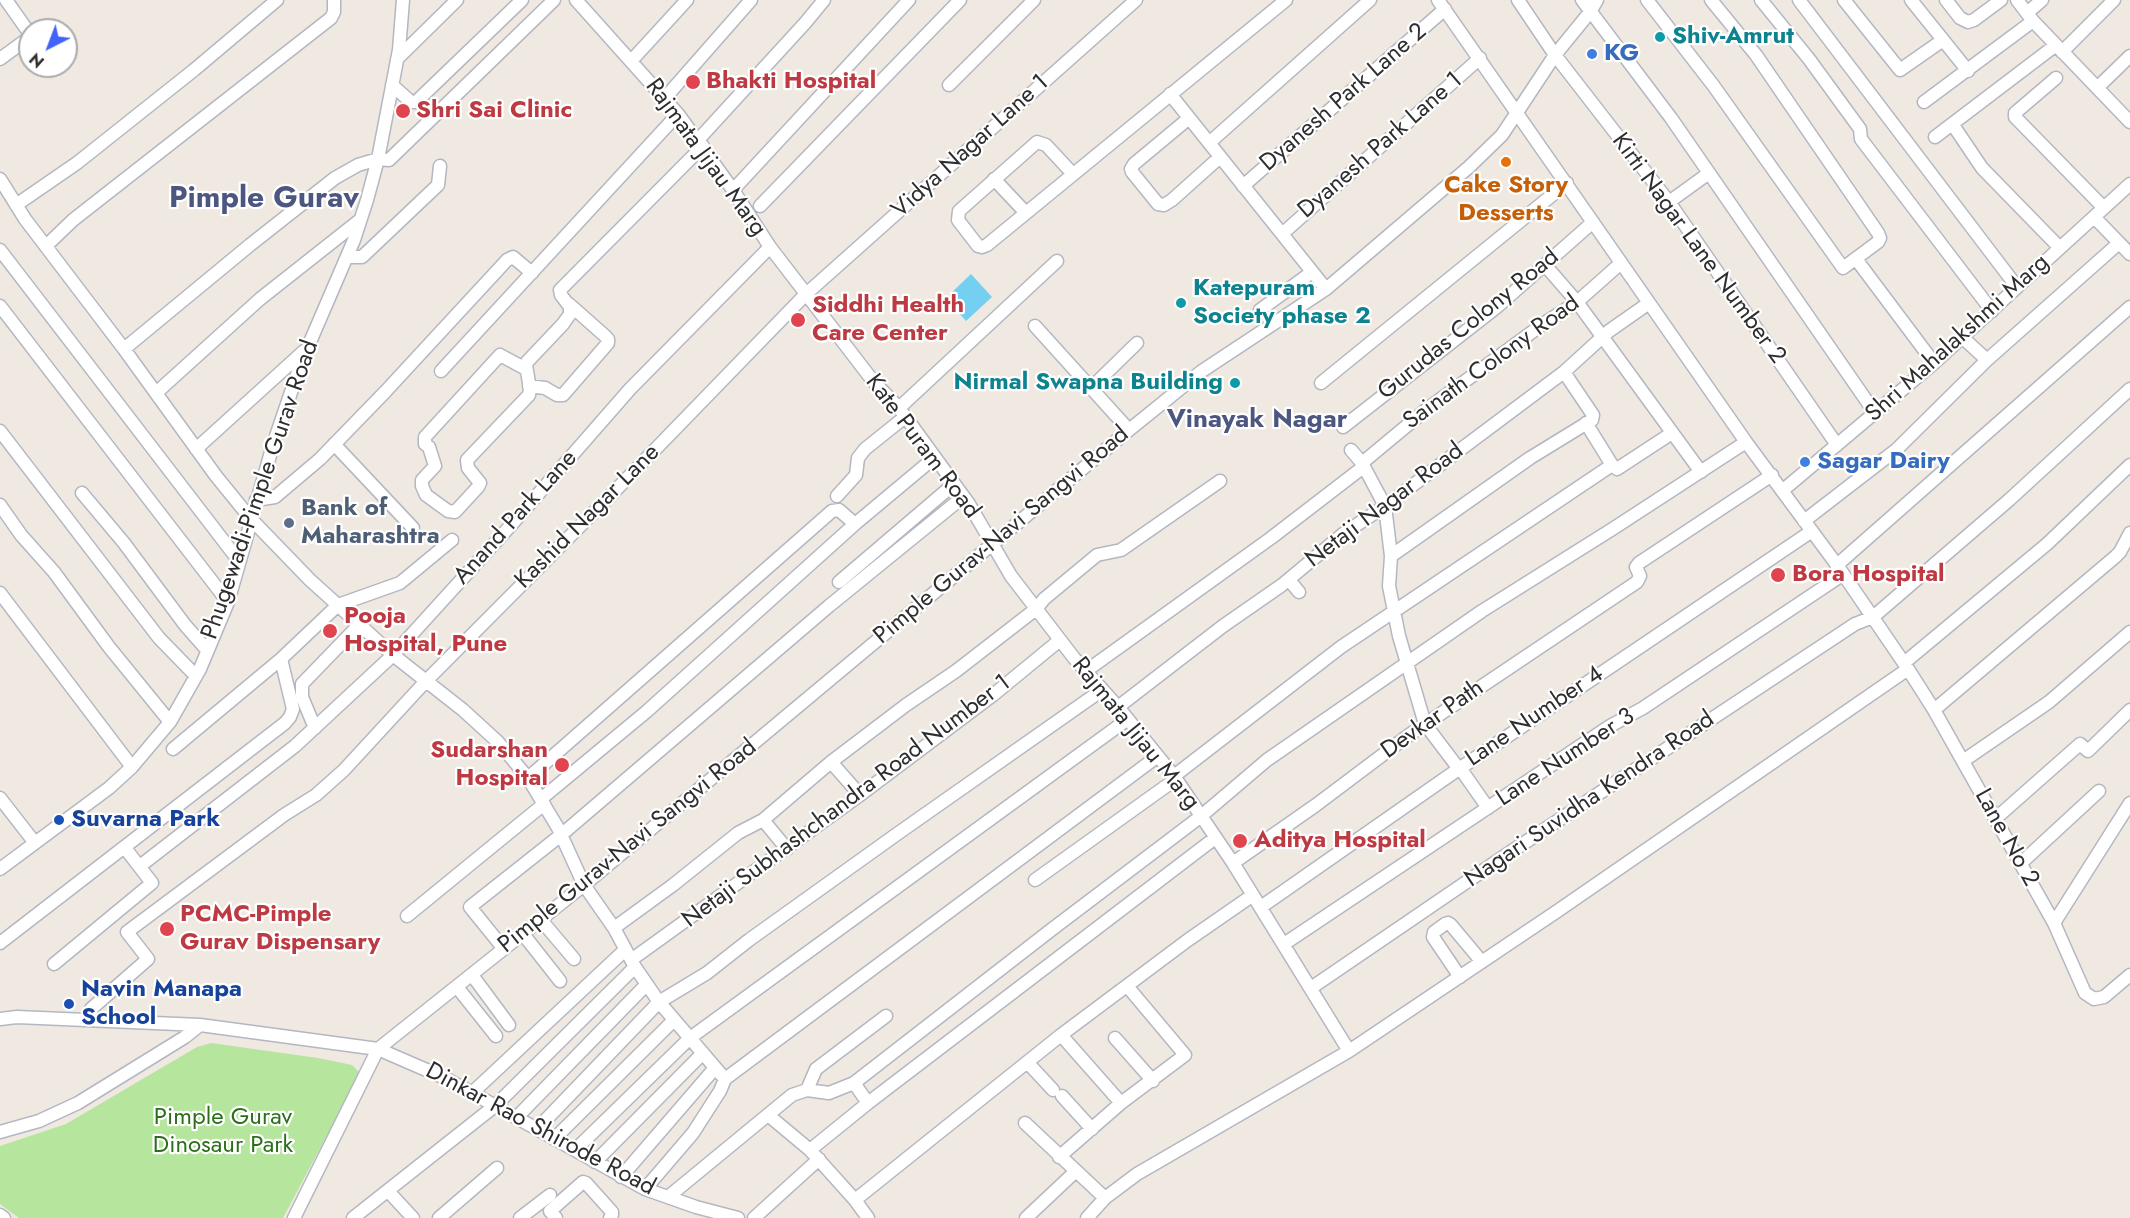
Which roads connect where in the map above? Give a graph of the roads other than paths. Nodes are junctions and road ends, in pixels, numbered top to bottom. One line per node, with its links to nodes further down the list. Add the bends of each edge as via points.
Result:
1 (3, 0): 35 (street)
2 (277, 0): 75 (street, via 95,149)
3 (334, 0): 83 (street, via 331,18 82,213)
4 (404, 0): 43 (street, Phugewadi-Pimple Gurav Road)
5 (457, 0): 43 (street)
6 (522, 0): 48 (street, via 416,102)
7 (554, 0): 64 (street, via 389,160)
8 (576, 0): 44 (street, Rajmata Jijau Marg)
9 (687, 0): 44 (street)
10 (752, 0): 51 (street)
11 (824, 0): 61 (street)
12 (909, 0): 73 (street)
13 (960, 0): 76 (street)
14 (1034, 0): 47 (street)
15 (1136, 0): 97 (street, Vidya Nagar Lane 1)
16 (1286, 0): 50 (street)
17 (1370, 0): 62 (street)
18 (1518, 0): 39 (street, Kirti Nagar Lane Number 2)
19 (1581, 0): 33 (street)
20 (1597, 0): 33 (street, Pimple Gurav-Navi Sangvi Road)
21 (1647, 0): 89 (street, via 1713,85 1843,268)
22 (1711, 0): 89 (street, via 1756,55 1878,233 1878,242)
23 (1761, 0): 104 (street, via 1809,59 1860,129 1861,139)
24 (1799, 0): 95 (street)
25 (1844, 0): 36 (street, via 1900,70)
26 (1911, 0): 36 (street)
27 (1946, 0): 28 (street, via 1968,22)
28 (2001, 0)
29 (2017, 0): 34 (street)
30 (2042, 0): 34 (street)
31 (2114, 0): 38 (street)
32 (1441, 5): 41 (street, Lane No 2); 72 (street, Dyanesh Park Lane 2)
33 (1590, 12): 39 (street, Pimple Gurav-Navi Sangvi Road); 66 (street)
34 (2030, 17): 38 (street); 45 (street)
35 (18, 19)
36 (1943, 40): 45 (street)
37 (18, 45): 42 (street)
38 (2059, 48): 49 (street); 59 (street)
39 (1555, 56): 56 (street, Pimple Gurav-Navi Sangvi Road); 74 (street, Kirti Nagar Lane Number 2)
40 (2130, 56): 49 (street)
41 (1480, 58): 56 (street, Lane No 2); 81 (street, Dyanesh Park Lane 1)
42 (0, 59)
43 (397, 59): 48 (street, Phugewadi-Pimple Gurav Road)
44 (632, 60): 51 (street, Rajmata Jijau Marg)
45 (1968, 71): 52 (street)
46 (2056, 78): 77 (street, via 2015,117)
47 (949, 85)
48 (392, 86): 64 (street, Phugewadi-Pimple Gurav Road)
49 (2097, 88): 54 (street)
50 (1170, 94): 57 (street); 67 (street)
51 (665, 98): 55 (street, Rajmata Jijau Marg)
52 (1924, 102)
53 (2130, 102): 54 (street)
54 (2120, 111): 58 (street)
55 (678, 114): 61 (street, Rajmata Jijau Marg); 94 (street)
56 (1518, 114): 70 (street, Lane No 2); 96 (street, Pimple Gurav-Navi Sangvi Road, via 1469,167)
57 (1188, 119): 62 (street); 63 (street, via 1131,169 1158,204 1173,200)
58 (2130, 122)
59 (1953, 125): 60 (street); 85 (street, via 1982,168)
60 (1935, 137)
61 (700, 143): 73 (street, Rajmata Jijau Marg); 100 (street, via 560,290)
62 (1209, 143): 63 (street)
63 (1220, 157): 72 (street)
64 (378, 159): 79 (street, Phugewadi-Pimple Gurav Road); 110 (street, via 335,178)
65 (440, 166): 88 (street, via 438,185 362,257)
66 (1709, 173): 74 (street); 122 (street)
67 (1073, 174): 69 (street, via 1047,145 1037,142); 78 (street)
68 (0, 179): 75 (street)
69 (994, 179): 78 (street); 78 (street, via 957,215 973,241 982,247 987,245)
70 (1567, 183): 80 (street, Lane No 2); 116 (street)
71 (2130, 184): 77 (street, Shri Mahalakshmi Marg)
72 (1243, 186): 81 (street)
73 (733, 190): 84 (street, Rajmata Jijau Marg)
74 (1669, 202): 130 (street, Kirti Nagar Lane Number 2)
75 (16, 205): 83 (street)
76 (760, 206)
77 (2099, 212): 82 (street); 85 (street, Shri Mahalakshmi Marg)
78 (1026, 213)
79 (360, 220): 88 (street, Phugewadi-Pimple Gurav Road); 120 (street, via 260,299)
80 (1593, 222): 91 (street, Lane No 2); 92 (street, Gurudas Colony Road)
81 (1282, 234): 93 (street)
82 (2119, 243): 87 (street); 111 (street, Lane Number 4)
83 (46, 246): 110 (street)
84 (770, 247): 97 (street, Rajmata Jijau Marg); 171 (street, Anand Park Lane, via 630,389)
85 (2060, 248): 95 (street, Shri Mahalakshmi Marg)
86 (0, 250): 156 (street)
87 (2130, 254)
88 (347, 257): 109 (street, Phugewadi-Pimple Gurav Road)
89 (1856, 259): 112 (street)
90 (1057, 261): 121 (street)
91 (1621, 263): 98 (street, Sainath Colony Road); 99 (street, Lane No 2)
92 (1545, 265): 98 (street); 124 (street, Gurudas Colony Road)
93 (1312, 272): 96 (street); 103 (street)
94 (532, 273): 114 (street); 129 (street, via 513,257 507,260)
95 (2017, 287): 104 (street, Shri Mahalakshmi Marg)
96 (1326, 289): 125 (street, Pimple Gurav-Navi Sangvi Road, via 1202,372)
97 (806, 294): 121 (street, Kate Puram Road); 177 (street, Kashid Nagar Lane)
98 (1577, 302): 106 (street); 134 (street, Sainath Colony Road, via 1427,409)
99 (1649, 303): 106 (street, Netaji Nagar Road); 128 (street, Lane No 2)
100 (569, 304): 113 (street, via 570,314 527,362); 117 (street, via 608,343 563,395)
101 (0, 306): 162 (street)
102 (2130, 308): 157 (street)
103 (1260, 310)
104 (1992, 310): 107 (street, Shri Mahalakshmi Marg)
105 (1035, 326): 118 (street)
106 (1602, 337): 115 (street, Netaji Nagar Road); 127 (street)
107 (1962, 337): 111 (street); 112 (street, Shri Mahalakshmi Marg)
108 (1137, 343): 118 (street)
109 (307, 348): 131 (street); 145 (street, Phugewadi-Pimple Gurav Road)
110 (124, 349): 120 (street)
111 (1987, 360): 150 (street, Lane Number 4, via 1896,450)
112 (1934, 363): 122 (street, Shri Mahalakshmi Marg)
113 (526, 369): 117 (street); 117 (street, via 500,355 425,437 435,465 422,480 426,495 451,512 463,504 480,483 468,468 467,460 529,395)
114 (441, 371)
115 (1564, 372): 123 (street, via 1593,415); 147 (street, Netaji Nagar Road)
116 (1321, 383)
117 (529, 386)
118 (1091, 388): 125 (street)
119 (2130, 389): 166 (street, Nagari Suvidha Kendra Road)
120 (156, 393): 131 (street)
121 (902, 412): 133 (street, Kate Puram Road); 143 (street, via 858,458 856,475)
122 (1875, 413): 130 (street, Shri Mahalakshmi Marg)
123 (1586, 423): 135 (street); 155 (street)
124 (1343, 427)
125 (1129, 430): 154 (street, Pimple Gurav-Navi Sangvi Road)
126 (0, 431): 176 (street, via 159,638)
127 (1672, 433): 135 (street, via 1617,469); 137 (street)
128 (1746, 442): 137 (street); 138 (street, Lane No 2)
129 (334, 444): 145 (street, via 275,497); 151 (street)
130 (1837, 445): 141 (street, Shri Mahalakshmi Marg)
131 (196, 448): 148 (street)
132 (1351, 450): 134 (street)
133 (934, 458): 140 (street, Kate Puram Road); 149 (street)
134 (1362, 465): 147 (street); 175 (street, Sainath Colony Road, via 1262,544)
135 (1612, 465): 165 (street)
136 (2130, 465): 174 (street, via 2047,544)
137 (1701, 472): 173 (street)
138 (1772, 475): 141 (street, Lane No 2); 184 (street, Devkar Path, via 1639,563 1637,582)
139 (1220, 481): 164 (street, via 1121,550 1096,555)
140 (954, 484): 144 (street, Kate Puram Road); 159 (street)
141 (1782, 491): 150 (street, Lane No 2)
142 (82, 493): 170 (street)
143 (837, 496)
144 (963, 497): 154 (street, Kate Puram Road); 203 (street)
145 (256, 500): 148 (street, Phugewadi-Pimple Gurav Road)
146 (0, 505): 183 (street)
147 (1384, 506): 155 (street); 158 (street, Netaji Nagar Road, via 1343,534)
148 (251, 519): 156 (street, Phugewadi-Pimple Gurav Road); 163 (street)
149 (855, 524): 192 (street, via 839,510 832,511); 197 (street)
150 (1808, 526): 157 (street, Lane No 2); 191 (street, Lane Number 4)
151 (413, 528)
152 (2130, 533): 180 (street, via 2115,557)
153 (452, 540): 163 (street, via 400,583)
154 (993, 543): 164 (street, Rajmata Jijau Marg); 213 (street, Pimple Gurav-Navi Sangvi Road)
155 (1391, 556): 165 (street, via 1389,586)
156 (239, 561): 162 (street, Phugewadi-Pimple Gurav Road)
157 (1837, 565): 166 (street, Lane No 2); 198 (street, Lane Number 3, via 1836,579)
158 (1289, 580): 160 (street); 179 (street, Netaji Nagar Road)
159 (839, 582)
160 (1299, 592)
161 (0, 593): 190 (street)
162 (228, 602): 170 (street, Phugewadi-Pimple Gurav Road)
163 (338, 605): 167 (street); 172 (street)
164 (1036, 609): 169 (street, Rajmata Jijau Marg); 188 (street, via 942,683)
165 (1394, 611): 173 (street); 193 (street, via 1341,647)
166 (1873, 617): 174 (street, Lane No 2); 235 (street, Nagari Suvidha Kendra Road, via 1855,624)
167 (360, 624): 171 (street); 185 (street, via 302,684 302,697)
168 (2130, 632): 189 (street, via 2049,702)
169 (1060, 640): 175 (street, Rajmata Jijau Marg); 195 (street, Netaji Subhashchandra Road Number 1)
170 (207, 650): 176 (street, Phugewadi-Pimple Gurav Road)
171 (393, 655): 177 (street); 185 (street, Anand Park Lane)
172 (281, 659): 186 (street); 206 (street, via 293,709 290,717)
173 (1407, 662): 184 (street); 200 (street, via 1267,760)
174 (1906, 666): 180 (street, Lane No 2); 226 (street)
175 (1086, 671): 178 (street, Rajmata Jijau Marg)
176 (196, 676): 183 (street, Phugewadi-Pimple Gurav Road)
177 (426, 681): 192 (street, via 498,742); 239 (street, Kashid Nagar Lane, via 316,795 284,814 127,932 148,959 91,1009)
178 (1102, 690): 179 (street, Rajmata Jijau Marg); 236 (street, via 707,973)
179 (1118, 707): 182 (street, Rajmata Jijau Marg)
180 (1934, 710): 189 (street, Lane No 2)
181 (2130, 710): 201 (street, via 2088,751 2080,744)
182 (1128, 719): 187 (street, Rajmata Jijau Marg); 245 (street)
183 (170, 722): 190 (street, Phugewadi-Pimple Gurav Road)
184 (1425, 724): 191 (street); 208 (street, Devkar Path)
185 (315, 728): 210 (street, Anand Park Lane)
186 (173, 749)
187 (1158, 756): 193 (street, Rajmata Jijau Marg); 252 (street)
188 (831, 762): 195 (street); 202 (street)
189 (1963, 762): 201 (street, Lane No 2)
190 (132, 767): 205 (street, Phugewadi-Pimple Gurav Road)
191 (1459, 769): 198 (street); 215 (street, Lane Number 4)
192 (528, 778): 197 (street)
193 (1175, 778): 200 (street, Rajmata Jijau Marg); 212 (street)
194 (2098, 791): 209 (street)
195 (860, 795): 207 (street, Netaji Subhashchandra Road Number 1)
196 (0, 798): 205 (street)
197 (542, 802): 203 (street); 216 (street)
198 (1488, 808): 222 (street, Lane Number 3)
199 (2128, 811): 218 (street)
200 (1200, 817): 204 (street, Rajmata Jijau Marg); 254 (street)
201 (1995, 819): 209 (street, Lane No 2)
202 (763, 820): 207 (street); 219 (street, via 738,833)
203 (561, 835): 213 (street); 223 (street, via 470,907)
204 (1215, 838): 208 (street, Rajmata Jijau Marg); 257 (street)
205 (35, 843): 211 (street, Phugewadi-Pimple Gurav Road)
206 (125, 848): 210 (street); 221 (street)
207 (787, 849): 225 (street, Netaji Subhashchandra Road Number 1)
208 (1233, 863): 214 (street, Rajmata Jijau Marg)
209 (2020, 864): 218 (street, Lane No 2)
210 (140, 866): 227 (street, via 152,883)
211 (0, 869)
212 (1035, 880)
213 (585, 885): 217 (street, Pimple Gurav-Navi Sangvi Road); 219 (street)
214 (1253, 895): 215 (street, Rajmata Jijau Marg); 233 (street)
215 (1261, 908): 222 (street, Rajmata Jijau Marg)
216 (407, 916)
217 (541, 920): 220 (street, Pimple Gurav-Navi Sangvi Road); 224 (street)
218 (2054, 924): 229 (street, Lane No 2, via 2085,993 2094,999 2104,997)
219 (614, 928): 225 (street)
220 (523, 934): 223 (street, Pimple Gurav-Navi Sangvi Road); 231 (street)
221 (0, 943)
222 (1284, 944): 235 (street, Rajmata Jijau Marg)
223 (504, 950): 228 (street, Pimple Gurav-Navi Sangvi Road)
224 (574, 959)
225 (631, 959): 232 (street); 256 (street); 259 (street)
226 (1482, 962): 230 (street); 230 (street, via 1451,925 1445,924 1433,936)
227 (54, 964)
228 (472, 975): 234 (street, Pimple Gurav-Navi Sangvi Road); 241 (street)
229 (2130, 975)
230 (1460, 976): 248 (street)
231 (560, 981)
232 (647, 984): 236 (street); 261 (street)
233 (1127, 986): 243 (street); 253 (street, via 1185,1055)
234 (457, 987): 244 (street); 247 (street, Pimple Gurav-Navi Sangvi Road)
235 (1311, 988): 248 (street, Rajmata Jijau Marg)
236 (659, 1002): 240 (street); 263 (street)
237 (886, 1016): 255 (street, via 816,1070)
238 (0, 1018): 239 (street, Dinkar Rao Shirode Road)
239 (90, 1020): 242 (street, Dinkar Rao Shirode Road)
240 (674, 1020): 245 (street); 266 (street)
241 (509, 1024)
242 (200, 1025): 247 (street, Dinkar Rao Shirode Road); 265 (street, via 78,1103 39,1121)
243 (1061, 1035): 250 (street); 258 (street)
244 (496, 1036)
245 (690, 1038): 249 (street); 267 (street)
246 (1115, 1038): 253 (street)
247 (378, 1049): 256 (street, Dinkar Rao Shirode Road); 282 (street)
248 (1349, 1051): 277 (street, via 1158,1161)
249 (703, 1053): 251 (street); 270 (street)
250 (1027, 1062): 264 (street); 278 (street)
251 (715, 1068): 252 (street); 273 (street)
252 (725, 1079): 274 (street, via 693,1133)
253 (1153, 1081): 258 (street)
254 (854, 1083): 255 (street, via 829,1093); 257 (street)
255 (807, 1090): 260 (street, via 792,1095)
256 (473, 1092): 259 (street, Dinkar Rao Shirode Road)
257 (868, 1103): 268 (street)
258 (1121, 1103): 264 (street)
259 (496, 1105): 261 (street, Dinkar Rao Shirode Road); 275 (street)
260 (768, 1114): 268 (street); 276 (street)
261 (518, 1116): 263 (street, Dinkar Rao Shirode Road)
262 (1025, 1123): 269 (street)
263 (538, 1128): 266 (street, Dinkar Rao Shirode Road)
264 (1092, 1129): 269 (street)
265 (0, 1132)
266 (555, 1138): 267 (street, Dinkar Rao Shirode Road)
267 (575, 1150): 270 (street, Dinkar Rao Shirode Road)
268 (814, 1155): 278 (street); 289 (street)
269 (1059, 1157): 272 (street)
270 (596, 1162): 273 (street, Dinkar Rao Shirode Road)
271 (497, 1168): 285 (street)
272 (1076, 1172): 277 (street); 291 (street)
273 (621, 1177): 274 (street, Dinkar Rao Shirode Road)
274 (645, 1189): 276 (street, Dinkar Rao Shirode Road)
275 (388, 1191): 283 (street); 284 (street)
276 (668, 1197): 288 (street, Dinkar Rao Shirode Road)
277 (1106, 1198): 292 (street)
278 (855, 1200): 290 (street)
279 (0, 1215): 281 (street)
280 (553, 1215): 286 (street, via 545,1198); 287 (street, via 584,1182 612,1212)
281 (4, 1218)
282 (294, 1218)
283 (353, 1218)
284 (412, 1218)
285 (439, 1218)
286 (520, 1218)
287 (610, 1218)
288 (738, 1218)
289 (754, 1218)
290 (868, 1218)
291 (1026, 1218)
292 (1087, 1218)

